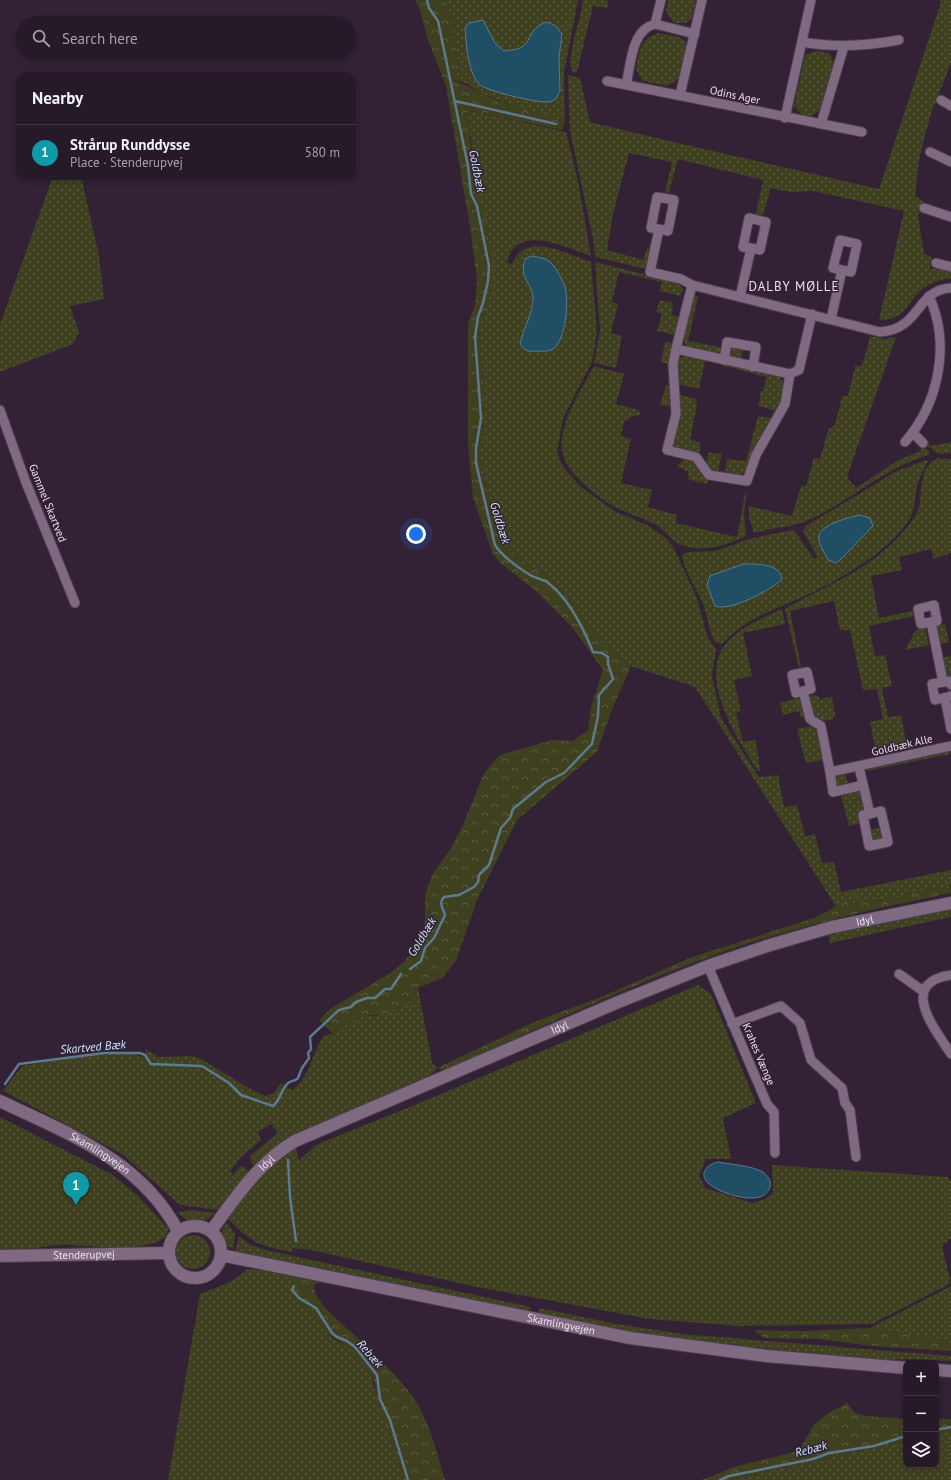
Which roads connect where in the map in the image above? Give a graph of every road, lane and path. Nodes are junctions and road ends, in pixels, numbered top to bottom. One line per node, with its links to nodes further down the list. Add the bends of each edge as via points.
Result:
1 (661, 0): 4 (street)
2 (702, 0): 5 (street)
3 (811, 0): 7 (street)
4 (655, 24): 5 (street); 10 (street, via 648,26 639,35)
5 (695, 34): 11 (street)
6 (899, 40): 8 (street)
7 (802, 42): 8 (street); 14 (street)
8 (844, 46): 15 (street)
9 (607, 81): 10 (street, Odins Ager)
10 (626, 85): 11 (street, Odins Ager)
11 (680, 95): 14 (street, Odins Ager)
12 (941, 100): 13 (street)
13 (951, 106)
14 (785, 118): 15 (street, Odins Ager)
15 (821, 124): 16 (street, Odins Ager)
16 (862, 132)
17 (930, 152): 18 (street)
18 (951, 162)
19 (924, 208): 20 (street)
20 (951, 217)
21 (659, 229): 26 (street, via 650,272 681,279)
22 (751, 248): 29 (street)
23 (936, 263): 24 (street)
24 (951, 266)
25 (842, 270): 31 (street)
26 (692, 285): 29 (street); 32 (street)
27 (951, 288): 28 (street)
28 (930, 296): 31 (street, via 908,323 891,331 880,332); 37 (street, via 939,310 942,322 943,364 933,400)
29 (740, 297): 30 (street)
30 (812, 314): 31 (street); 35 (street, via 799,370)
31 (831, 319)
32 (676, 350): 33 (street); 35 (street, via 673,364 676,414 667,450 696,457 709,475 747,482 756,455 785,404)
33 (724, 360): 34 (street); 34 (street, via 727,342 756,347)
34 (753, 367): 35 (street)
35 (790, 374)
36 (0, 410): 40 (street, Gammel Skartved, via 24,480)
37 (913, 433): 38 (street); 39 (street)
38 (905, 442)
39 (923, 443)
40 (75, 603)
41 (931, 622): 42 (street)
42 (947, 684): 44 (street, via 932,684 935,700)
43 (803, 691): 48 (street, via 810,719 821,726)
44 (948, 697): 45 (street)
45 (951, 729)
46 (951, 746): 47 (street, Goldbæk Alle)
47 (859, 767): 48 (street, Goldbæk Alle); 49 (street, Goldbæk Alle)
48 (830, 772): 49 (street, via 833,792)
49 (863, 785): 50 (street, Goldbæk Alle)
50 (870, 814)
51 (951, 903): 52 (street, Idyl, via 832,927)
52 (708, 966): 56 (street, Krahes Vænge); 62 (street, Idyl, via 295,1141 256,1171)
53 (899, 974): 55 (street)
54 (951, 975): 55 (street, via 935,979)
55 (923, 991): 57 (street, via 924,1009)
56 (732, 1024): 59 (street, Krahes Vænge, via 767,1104 774,1112); 60 (street, via 781,1006 800,1023 811,1060 842,1088 845,1103 850,1110)
57 (951, 1054)
58 (0, 1101): 61 (street, Skamlingvejen, via 88,1144 119,1163 158,1200)
59 (775, 1153)
60 (856, 1158)
61 (178, 1231): 62 (street, via 198,1226); 63 (street, via 171,1241)
62 (211, 1231): 64 (street, via 217,1238)
63 (168, 1253): 64 (street, via 174,1268 187,1277 195,1278 209,1274 215,1269); 65 (street, Stenderupvej)
64 (221, 1255): 66 (street, Skamlingvejen, via 630,1338 767,1356)
65 (0, 1256)
66 (903, 1368)
67 (939, 1370): 68 (street)
68 (951, 1372)

